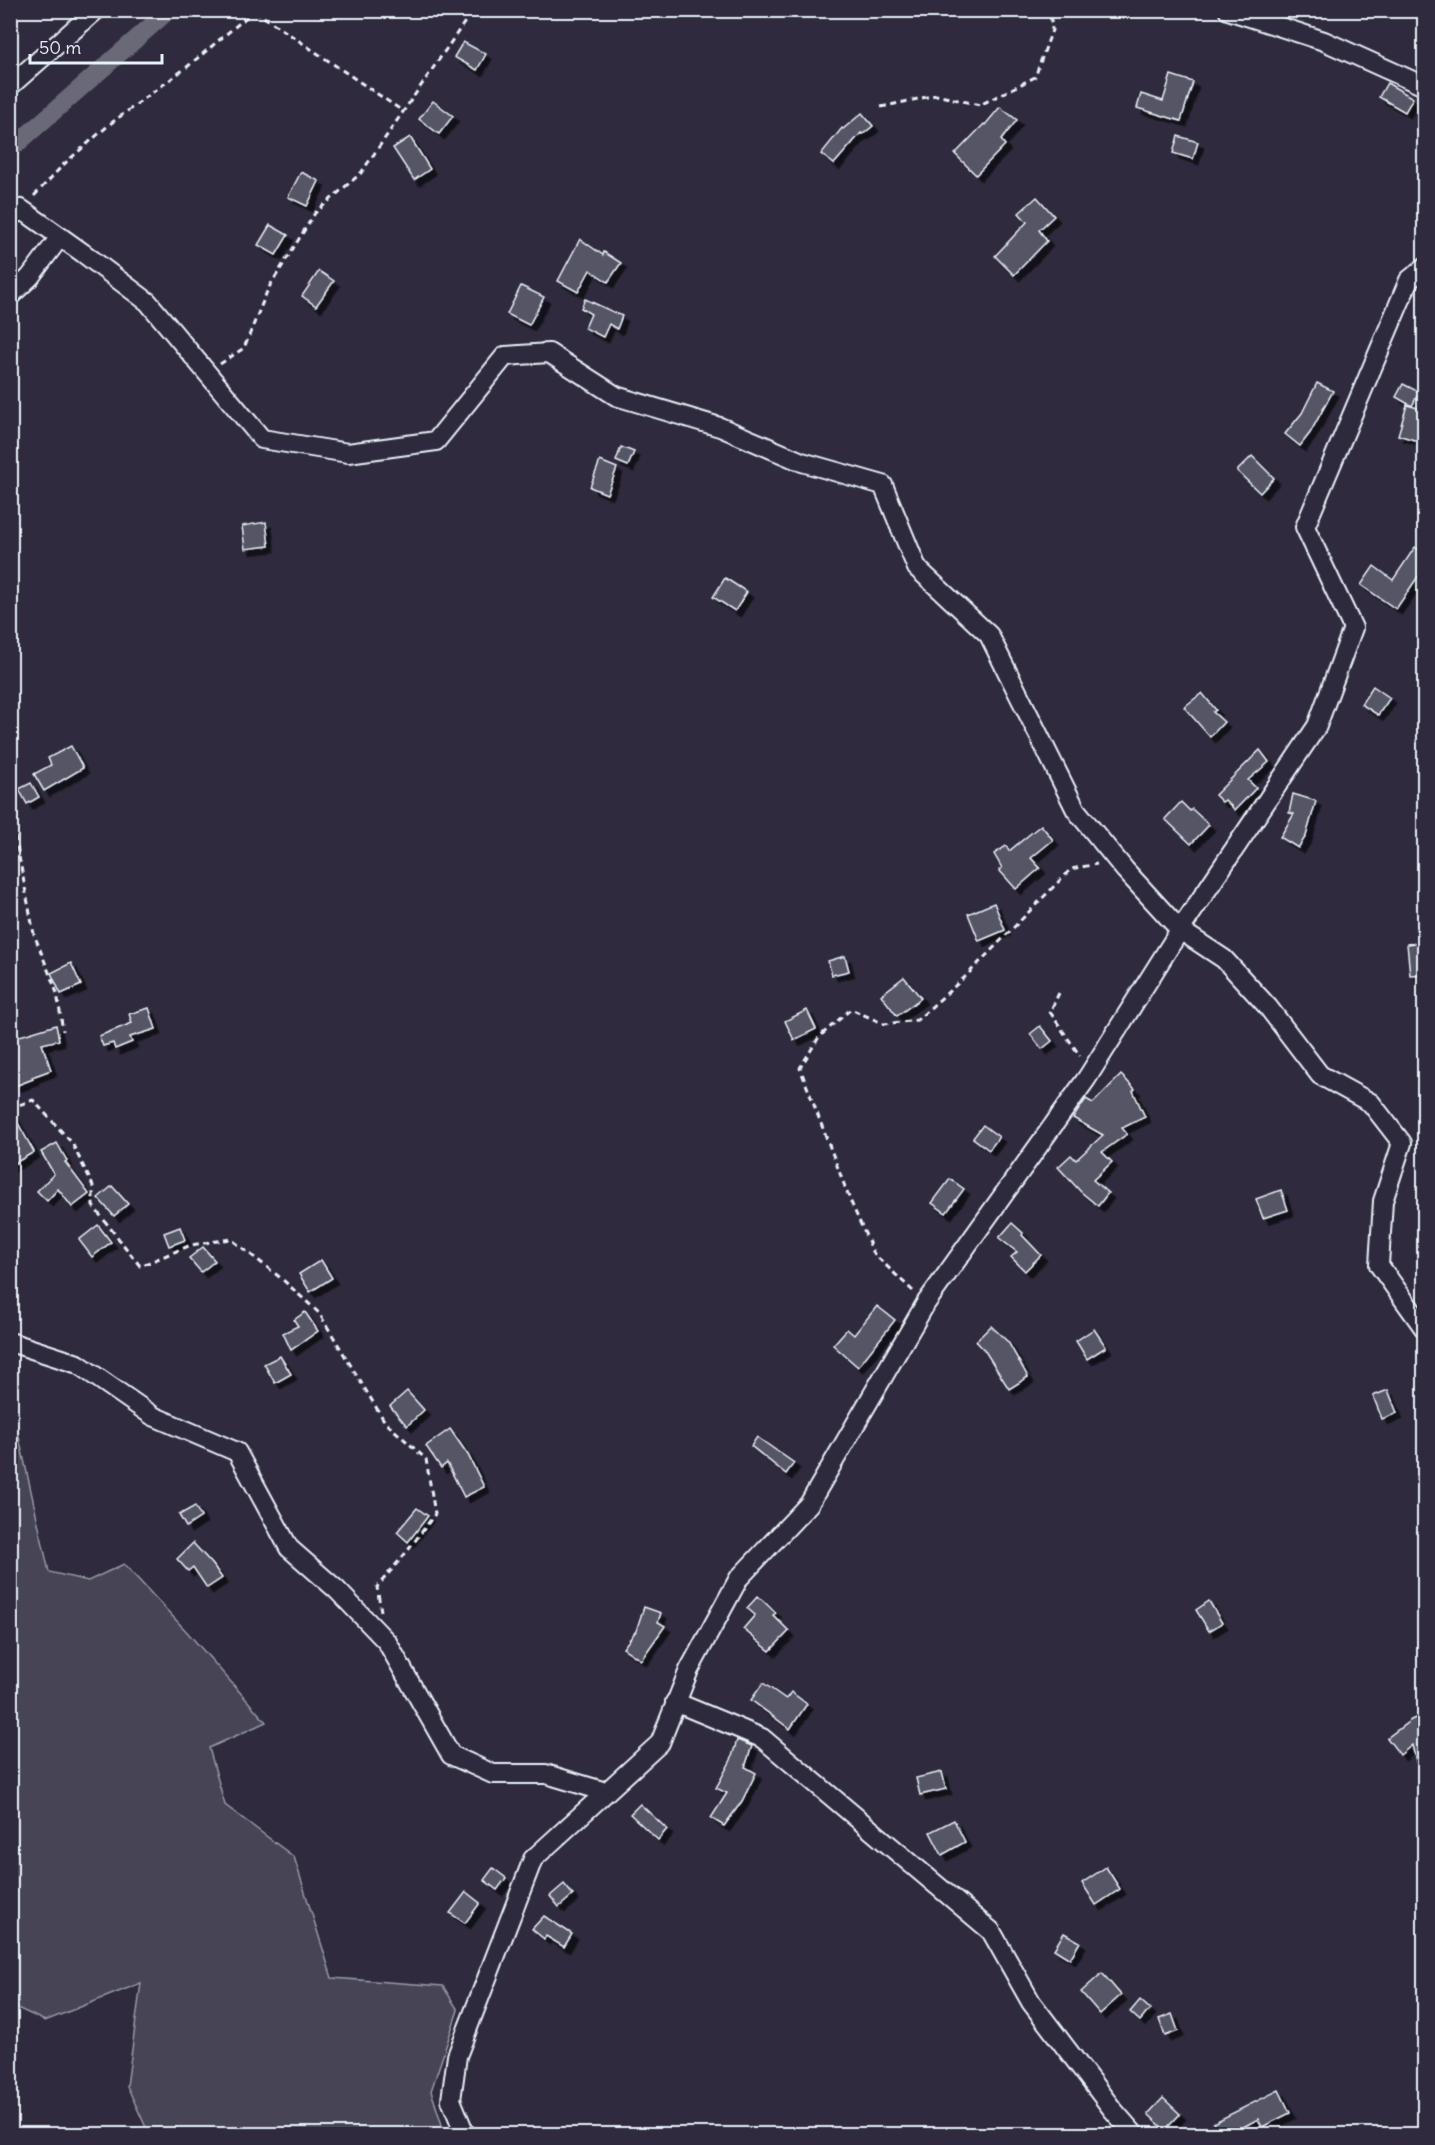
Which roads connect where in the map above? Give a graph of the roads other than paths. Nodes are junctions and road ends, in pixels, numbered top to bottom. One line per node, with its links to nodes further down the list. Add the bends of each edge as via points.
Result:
1 (96, 10): 3 (street)
2 (1228, 10): 4 (street, via 1324,41)
3 (10, 86)
4 (1425, 86)
5 (16, 213): 6 (street)
6 (60, 237): 8 (street); 9 (street, via 148,302 262,439 348,453 436,441 505,356 549,353 616,396 720,427 802,462 884,485 917,568 989,635 1076,810)
7 (1425, 268): 9 (street, via 1409,280 1305,527 1353,628 1317,726)
8 (10, 296)
9 (1180, 930): 10 (street, via 1224,959 1268,1006 1320,1075 1371,1103 1402,1143 1383,1201 1379,1265); 12 (street, via 1087,1078 926,1303 809,1504 739,1578)
10 (1425, 1328)
11 (10, 1342): 13 (street, via 78,1364 153,1416 237,1452 289,1548 387,1642 451,1755 493,1774 546,1774)
12 (675, 1702): 13 (street, via 660,1743); 15 (street, via 762,1738 991,1930 1031,2002)
13 (606, 1791): 14 (street, via 533,1859 458,2056 451,2100)
14 (465, 2134)
15 (1134, 2134)

